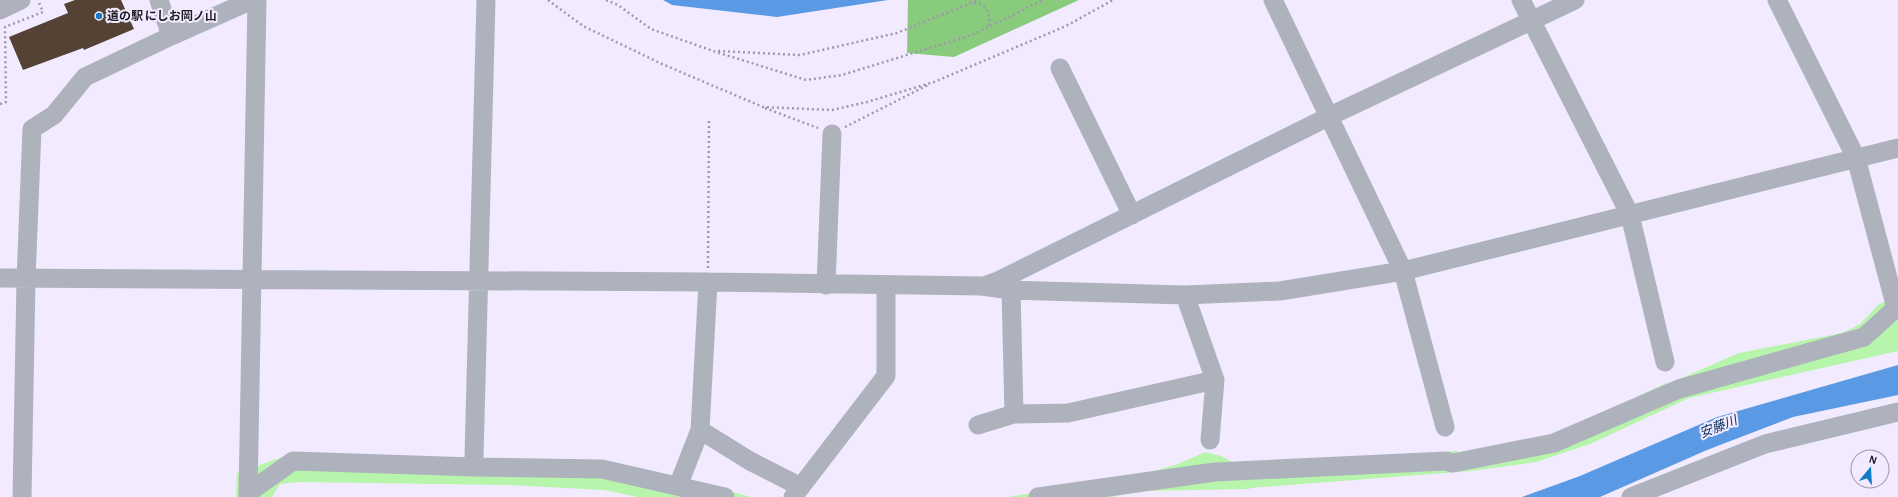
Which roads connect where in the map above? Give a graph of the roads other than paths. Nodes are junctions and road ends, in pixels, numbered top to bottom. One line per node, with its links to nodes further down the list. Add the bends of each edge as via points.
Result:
1 (21, 0): 10 (street)
2 (159, 0): 12 (street)
3 (252, 0): 12 (street)
4 (256, 0): 22 (street)
5 (486, 0): 24 (street)
6 (1273, 0): 14 (street)
7 (1521, 0): 11 (street)
8 (1574, 0): 11 (street)
9 (1777, 0): 17 (street)
10 (0, 10)
11 (1531, 21): 14 (street); 19 (street)
12 (171, 36): 23 (street, via 85,77 54,115 32,129)
13 (1060, 68): 18 (street)
14 (1328, 117): 18 (street); 20 (street)
15 (832, 134): 26 (street)
16 (1898, 148): 17 (street)
17 (1856, 158): 19 (street); 31 (street)
18 (1132, 214): 28 (street, via 998,281)
19 (1630, 215): 20 (street); 32 (street)
20 (1403, 271): 30 (street, via 1280,291); 37 (street)
21 (0, 278): 23 (street)
22 (251, 279): 23 (street); 24 (street); 43 (street)
23 (26, 280): 44 (street)
24 (479, 282): 25 (street); 40 (street)
25 (708, 282): 26 (street); 38 (street)
26 (826, 285): 27 (street)
27 (886, 285): 28 (street); 42 (street, via 886,376)
28 (982, 286): 29 (street)
29 (1011, 290): 30 (street); 35 (street)
30 (1185, 295): 33 (street)
31 (1897, 308): 46 (street, via 1864,337 1680,389 1554,443 1453,463 1446,461 1215,472)
32 (1665, 362)
33 (1215, 380): 35 (street, via 1068,413); 39 (street)
34 (1898, 412): 47 (street, via 1765,444)
35 (1014, 414): 36 (street)
36 (978, 425)
37 (1445, 427)
38 (700, 430): 41 (street); 42 (street)
39 (1210, 440)
40 (474, 457)
41 (678, 486): 43 (street, via 602,469 293,461); 45 (street)
42 (797, 492)
43 (248, 495)
44 (22, 497)
45 (725, 497)
46 (1038, 497)
47 (1631, 497)

